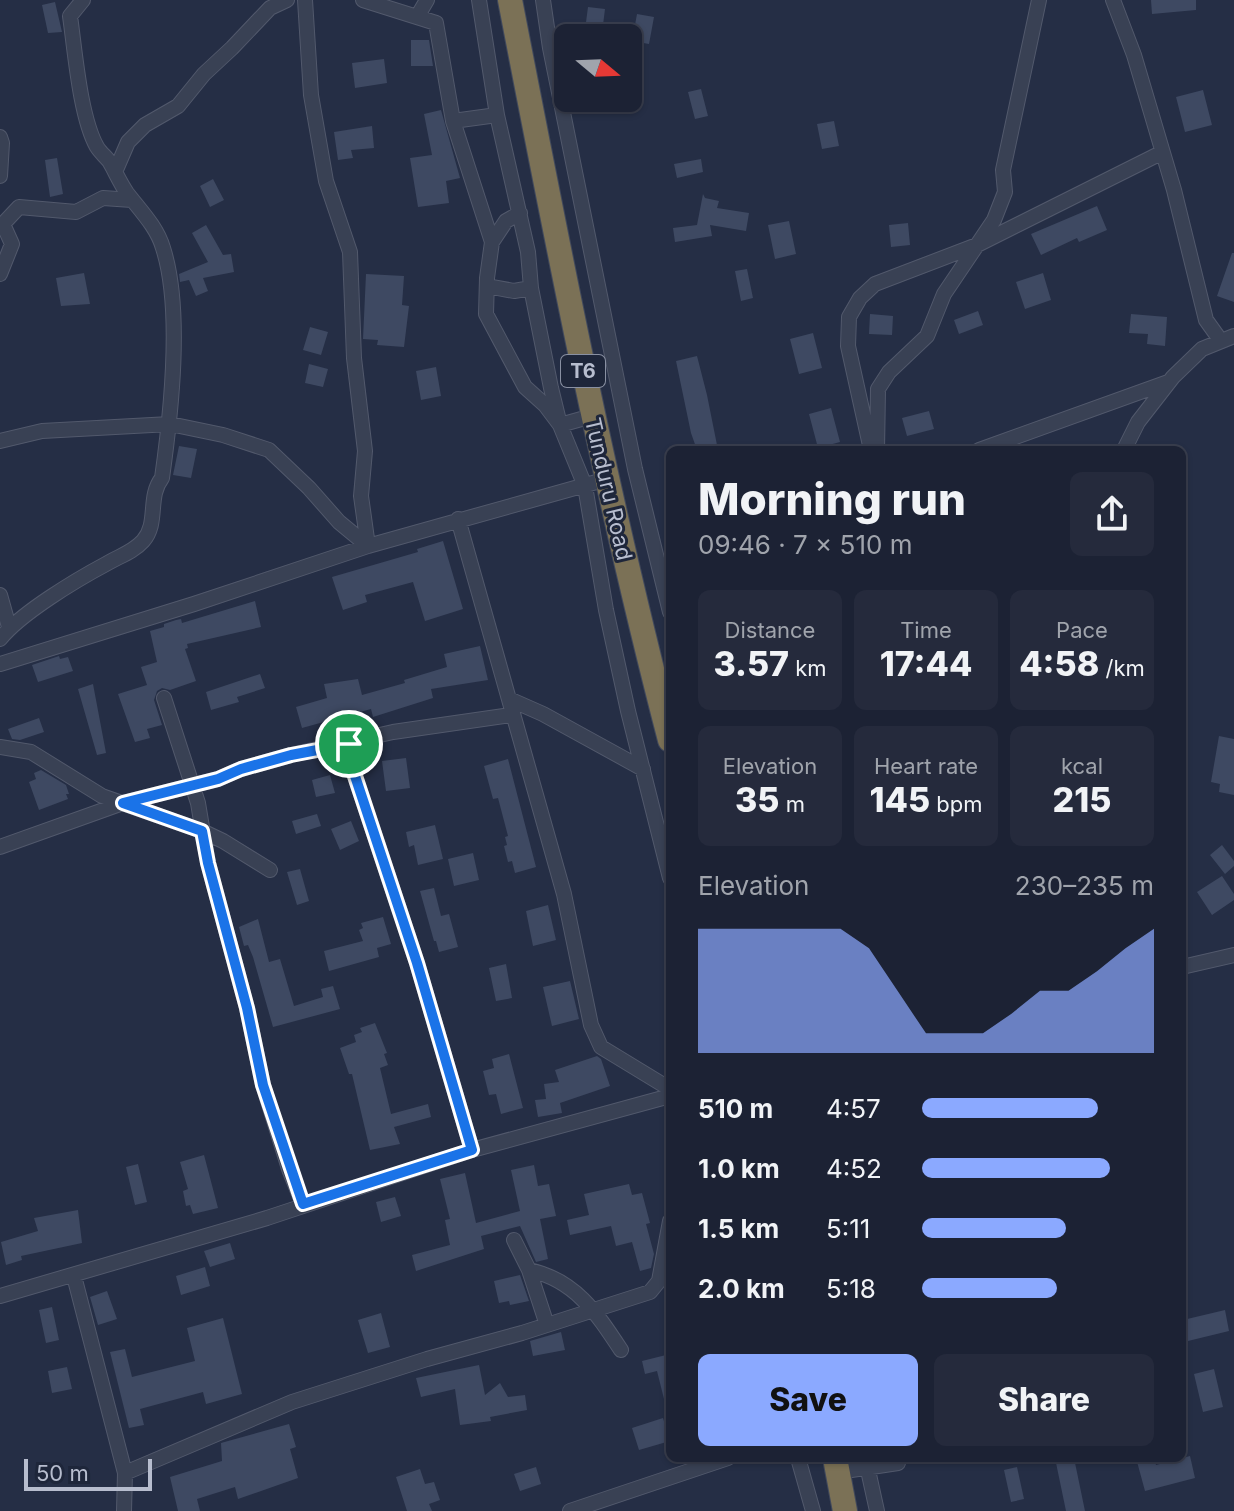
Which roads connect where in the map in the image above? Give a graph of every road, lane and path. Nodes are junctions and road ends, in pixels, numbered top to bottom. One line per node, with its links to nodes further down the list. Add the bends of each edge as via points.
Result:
1 (83, 0): 16 (street, via 70,16 79,84 97,147)
2 (287, 0): 16 (street, via 270,8 178,106 128,142)
3 (305, 0): 40 (street, via 311,95 326,181 350,252)
4 (363, 0): 11 (street)
5 (427, 0): 11 (street)
6 (479, 0): 12 (street)
7 (510, 0): 24 (highway, Tunduru Road / T6)
8 (543, 0): 23 (street)
9 (1039, 0): 22 (street, via 1003,170 1005,192)
10 (1113, 0): 15 (street)
11 (417, 17): 13 (street, via 436,23)
12 (497, 115): 13 (street); 19 (street)
13 (453, 121): 21 (street)
14 (0, 137): 17 (street)
15 (1161, 153): 22 (street); 28 (street, via 1206,320)
16 (115, 172): 18 (street)
17 (0, 176)
18 (132, 200): 20 (street, via 103,198 76,212 19,207); 31 (street, via 163,246 170,279)
19 (520, 213): 21 (street, via 506,221); 27 (street)
20 (1, 221): 25 (street, via 12,244)
21 (492, 242): 26 (street)
22 (977, 245): 34 (street, via 875,284 853,308 848,346); 35 (street, via 944,294 927,336 878,389)
23 (593, 263): 24 (street); 41 (street, via 635,469)
24 (562, 270): 30 (highway, Tunduru Road / T6)
25 (0, 274)
26 (487, 286): 27 (street); 32 (street, via 486,314 525,387)
27 (531, 288): 32 (street)
28 (1228, 338): 29 (street, via 1202,349)
29 (1168, 382): 36 (street); 37 (street)
30 (592, 416): 32 (street); 38 (highway, Tunduru Road / T6)
31 (170, 424): 33 (street, via 42,431); 40 (street, via 269,450); 45 (street, via 153,526 144,540)
32 (560, 425): 38 (street)
33 (0, 441)
34 (870, 446)
35 (877, 446)
36 (990, 446)
37 (1126, 446)
38 (596, 482): 39 (street); 44 (highway, Tunduru Road / T6); 53 (street, via 606,610)
39 (458, 519): 40 (street); 48 (street)
40 (368, 546): 46 (street)
41 (666, 586)
42 (666, 590): 44 (street)
43 (0, 595): 45 (street)
44 (634, 602): 50 (highway, Tunduru Road / T6)
45 (4, 633)
46 (0, 664)
47 (164, 698): 54 (street)
48 (509, 699): 49 (street); 53 (street)
49 (511, 715): 51 (street, via 393,732); 62 (street, via 564,894 591,1025 601,1047)
50 (666, 725)
51 (349, 744): 54 (street, via 291,755); 64 (street)
52 (0, 747): 55 (street, via 31,752 89,790)
53 (643, 769): 58 (street)
54 (192, 786): 55 (street); 56 (street)
55 (123, 803): 56 (street); 57 (street)
56 (202, 831): 59 (street); 65 (street, via 263,1085)
57 (0, 847)
58 (666, 862)
59 (270, 870)
60 (1234, 955): 61 (street)
61 (1186, 966)
62 (666, 1087)
63 (666, 1097): 64 (street)
64 (472, 1150): 65 (street)
65 (303, 1204): 69 (street)
66 (514, 1240): 68 (street)
67 (666, 1243): 71 (street, via 659,1281 650,1292)
68 (529, 1270): 71 (street, via 566,1283); 72 (street)
69 (74, 1276): 70 (street); 81 (street)
70 (0, 1296)
71 (593, 1310): 72 (street); 73 (street)
72 (547, 1325): 81 (street, via 292,1402)
73 (621, 1350)
74 (717, 1462): 82 (street)
75 (799, 1462): 85 (street)
76 (859, 1462): 80 (street)
77 (867, 1462): 87 (street)
78 (882, 1462): 79 (street)
79 (898, 1463)
80 (836, 1465): 86 (highway)
81 (125, 1473): 83 (street)
82 (596, 1507): 84 (street)
83 (124, 1511)
84 (570, 1511)
85 (813, 1511)
86 (845, 1511)
87 (877, 1511)

